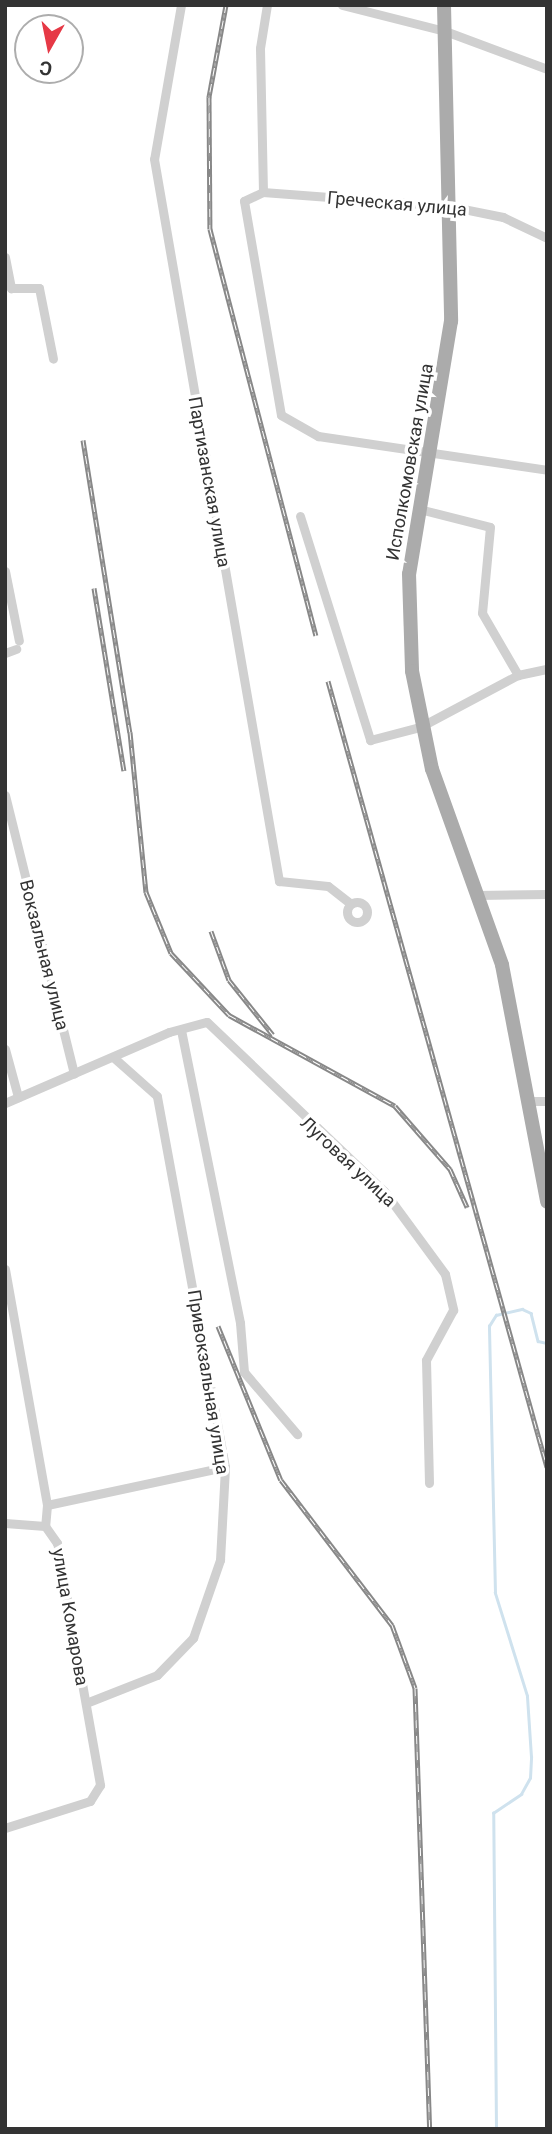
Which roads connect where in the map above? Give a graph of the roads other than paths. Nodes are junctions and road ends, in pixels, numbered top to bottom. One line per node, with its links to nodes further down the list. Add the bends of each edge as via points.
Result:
1 (181, 5): 24 (street, Партизанская улица, via 154,159 279,881 328,886)
2 (267, 5): 7 (street, via 260,48)
3 (342, 5): 5 (street)
4 (444, 5): 5 (main road, Исполкомовская улица)
5 (445, 31): 6 (street); 8 (main road, Исполкомовская улица)
6 (547, 69)
7 (263, 192): 8 (street, Греческая улица); 12 (street, Греческая улица, via 244,201 281,415 318,436)
8 (449, 206): 9 (street, Греческая улица, via 503,217); 12 (main road, Исполкомовская улица, via 451,321)
9 (547, 238)
10 (5, 257): 11 (street, via 11,288 39,288)
11 (53, 359)
12 (430, 453): 13 (street); 14 (main road, Исполкомовская улица)
13 (547, 470)
14 (419, 509): 19 (street, via 490,527 482,613); 20 (main road, Исполкомовская улица, via 409,574)
15 (300, 516): 20 (street, via 370,740)
16 (5, 571): 17 (street, via 18,645)
17 (5, 653)
18 (547, 668): 19 (street)
19 (518, 675): 20 (street)
20 (420, 727): 23 (main road, Исполкомовская улица)
21 (5, 795): 28 (street, Вокзальная улица)
22 (547, 894): 23 (street)
23 (478, 895): 30 (main road, Исполкомовская улица, via 502,965)
24 (351, 904)
25 (181, 1030): 27 (street); 35 (street, Привокзальная улица, via 240,1323 244,1372); 37 (street, Луговая улица, via 207,1022 384,1191 445,1274 453,1310 426,1360)
26 (5, 1049): 29 (street)
27 (114, 1058): 28 (street); 36 (street, Привокзальная улица, via 157,1096)
28 (74, 1074): 29 (street)
29 (18, 1097): 32 (street)
30 (531, 1101): 31 (street); 33 (main road, Исполкомовская улица)
31 (547, 1101)
32 (5, 1103)
33 (547, 1202)
34 (5, 1269): 38 (street, улица Комарова)
35 (297, 1434)
36 (225, 1467): 38 (street); 41 (street, Привокзальная улица, via 220,1560 193,1638 157,1675)
37 (429, 1483)
38 (47, 1505): 40 (street, улица Комарова)
39 (5, 1523): 40 (street)
40 (45, 1526): 41 (street, улица Комарова, via 57,1543)
41 (86, 1703): 42 (street, улица Комарова, via 100,1785 90,1801)
42 (5, 1828)

